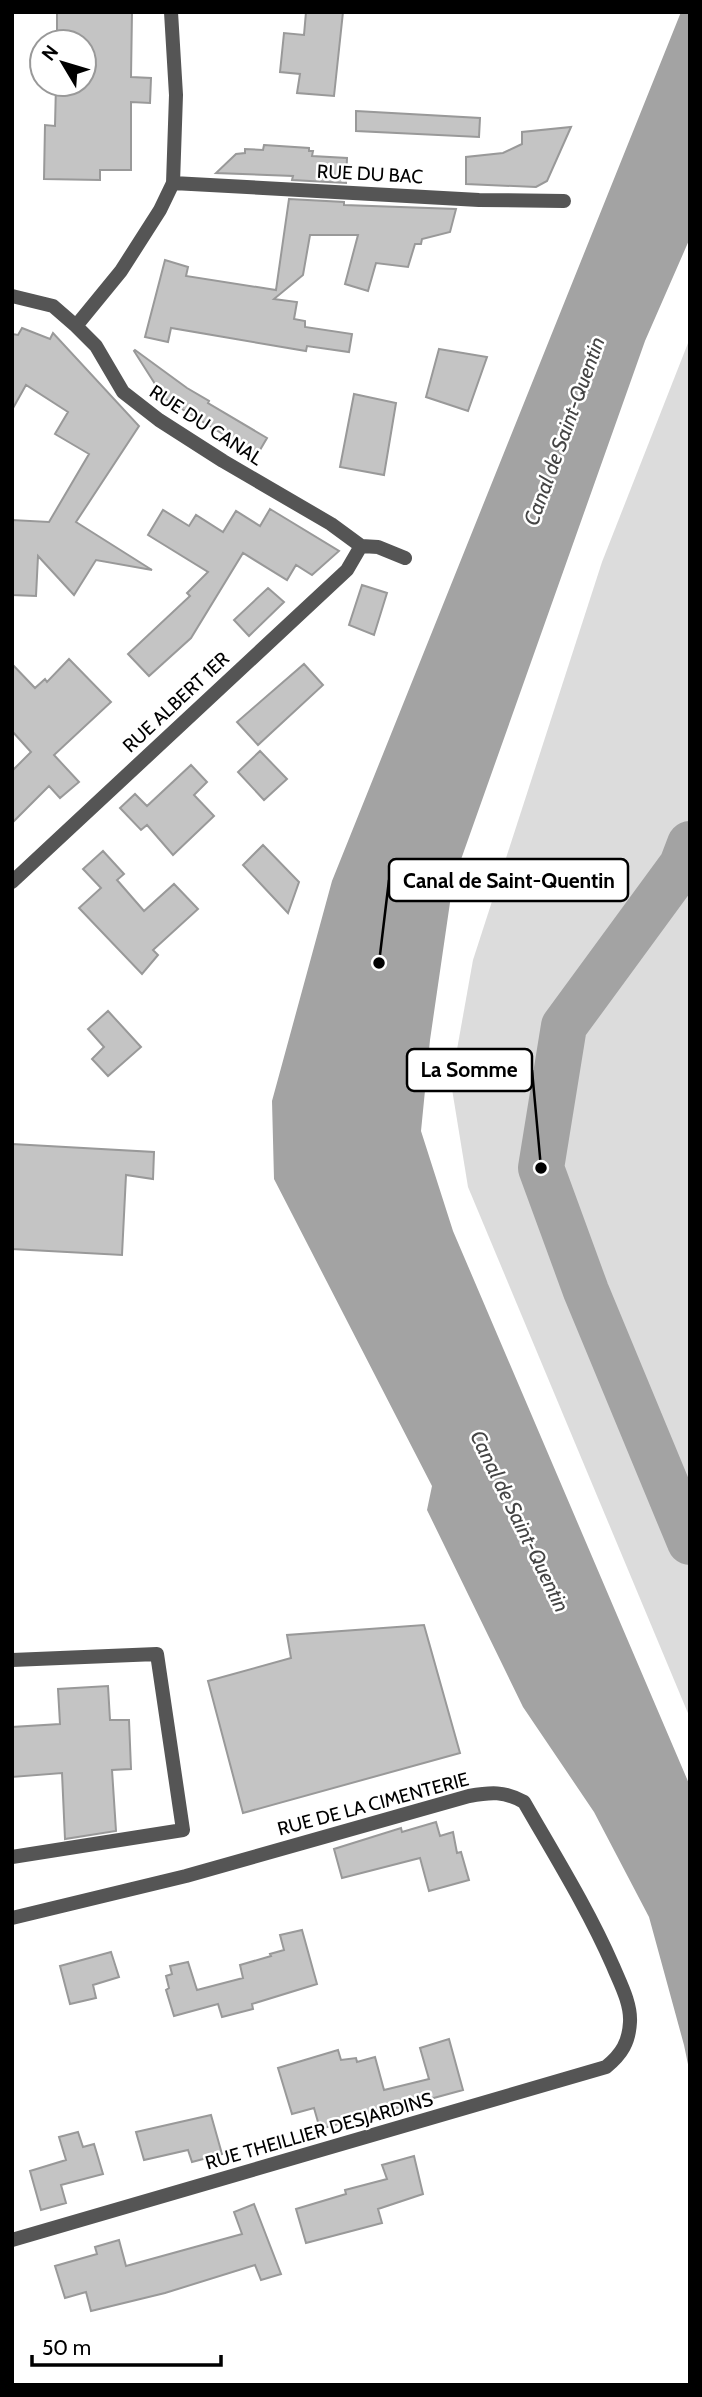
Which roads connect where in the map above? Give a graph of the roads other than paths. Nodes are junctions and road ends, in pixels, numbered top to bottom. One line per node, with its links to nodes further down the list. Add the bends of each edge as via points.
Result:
1 (171, 12): 2 (street, via 176,95)
2 (173, 183): 3 (street, RUE DU BAC); 5 (street, via 121,271)
3 (564, 201)
4 (12, 296): 5 (street, RUE DU CANAL, via 52,306)
5 (76, 326): 6 (street, RUE DU CANAL, via 96,346 123,392 159,420)
6 (361, 546): 7 (street, RUE DU CANAL, via 378,547); 8 (street, RUE ALBERT 1ER, via 347,570)
7 (405, 558)
8 (12, 882)
9 (12, 1660): 10 (street, via 157,1654 183,1830)
10 (12, 1857)
11 (12, 1918): 12 (street, RUE DE LA CIMENTERIE, via 186,1876 469,1796 493,1791 509,1794 524,1802 597,1928 623,1988 630,2019)
12 (626, 2044): 13 (street, RUE THEILLIER DESJARDINS, via 606,2067)
13 (12, 2240)

